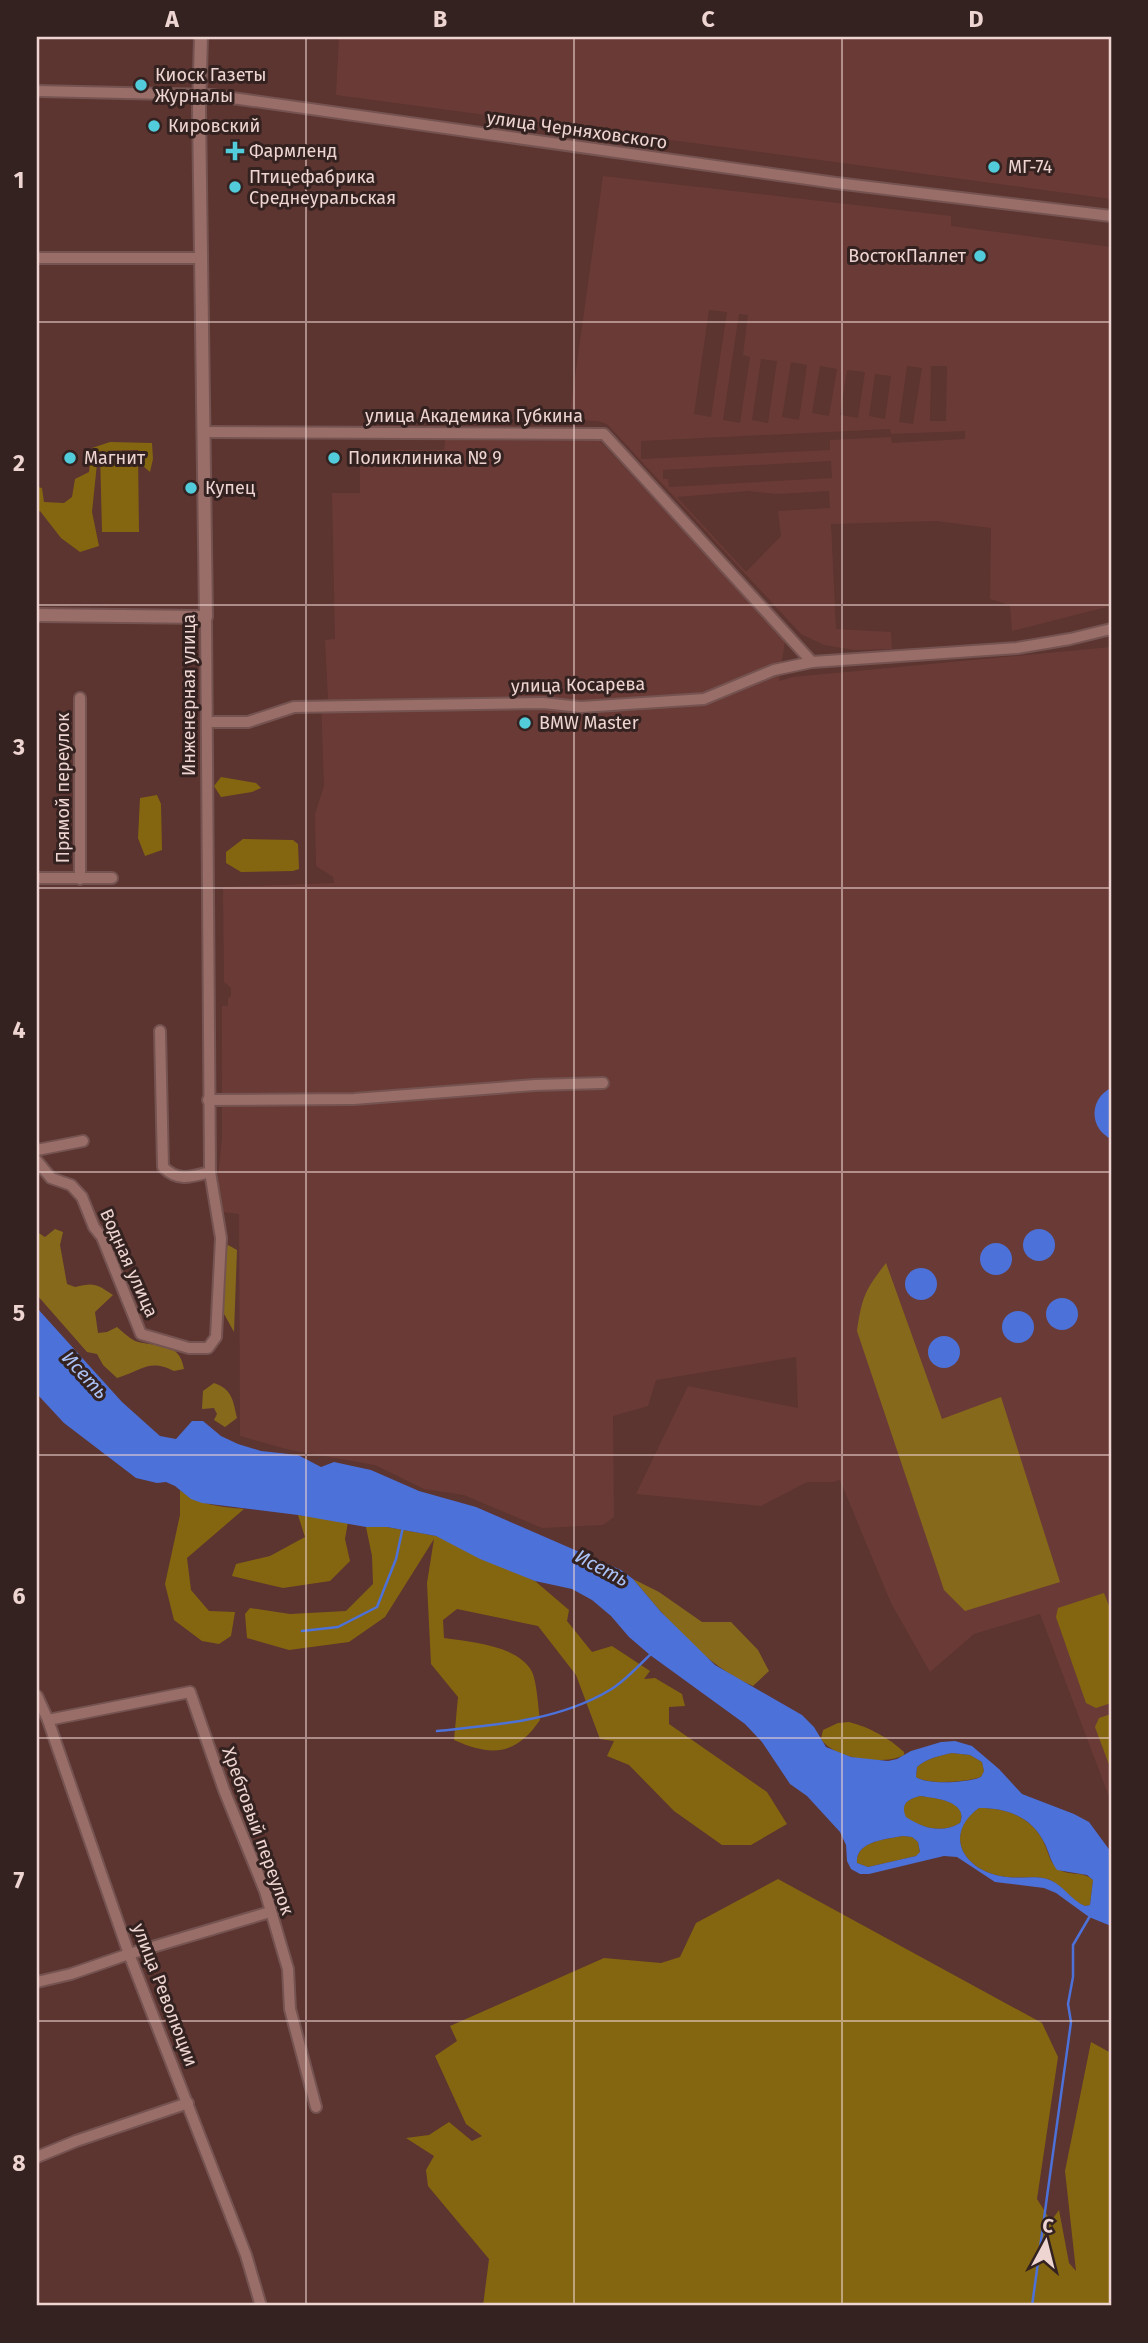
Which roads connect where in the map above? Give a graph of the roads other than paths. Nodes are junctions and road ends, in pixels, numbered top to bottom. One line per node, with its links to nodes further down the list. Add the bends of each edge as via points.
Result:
1 (201, 37): 3 (street, Инженерная улица)
2 (37, 90): 3 (street, улица Черняховского)
3 (199, 94): 4 (street, улица Черняховского, via 836,183); 6 (street, Инженерная улица)
4 (1111, 216)
5 (37, 258): 6 (street)
6 (201, 258): 7 (street, Инженерная улица)
7 (204, 432): 9 (street, Инженерная улица); 11 (street, улица Академика Губкина, via 604,434)
8 (37, 615): 9 (street)
9 (206, 617): 13 (street, Инженерная улица)
10 (1111, 629): 11 (street, улица Косарева, via 1017,648)
11 (812, 662): 13 (street, улица Косарева, via 774,670 704,699 581,707 543,703 294,707 248,722)
12 (80, 698): 15 (street, Прямой переулок)
13 (207, 722): 19 (street, Инженерная улица)
14 (37, 878): 15 (street)
15 (80, 878): 16 (street)
16 (112, 878)
17 (160, 1031): 23 (street, via 163,1167 172,1175 189,1178)
18 (603, 1083): 19 (street, via 354,1099)
19 (208, 1100): 23 (street, Инженерная улица)
20 (83, 1141): 21 (street)
21 (37, 1150)
22 (37, 1161): 24 (street, Водная улица, via 51,1178 71,1185 82,1197 141,1334 189,1348)
23 (210, 1172): 24 (street, Инженерная улица, via 221,1238 216,1337)
24 (208, 1348)
25 (37, 1696): 26 (street, улица Революции)
26 (39, 1709): 27 (street, улица Революции)
27 (48, 1720): 28 (street, Хребтовый переулок, via 190,1692); 29 (street, улица Революции)
28 (270, 1912): 29 (street); 32 (street, Хребтовый переулок, via 288,1969 290,2008)
29 (129, 1954): 30 (street); 31 (street, улица Революции)
30 (37, 1982)
31 (188, 2103): 33 (street); 34 (street, улица Революции)
32 (316, 2107)
33 (37, 2157)
34 (261, 2306)

